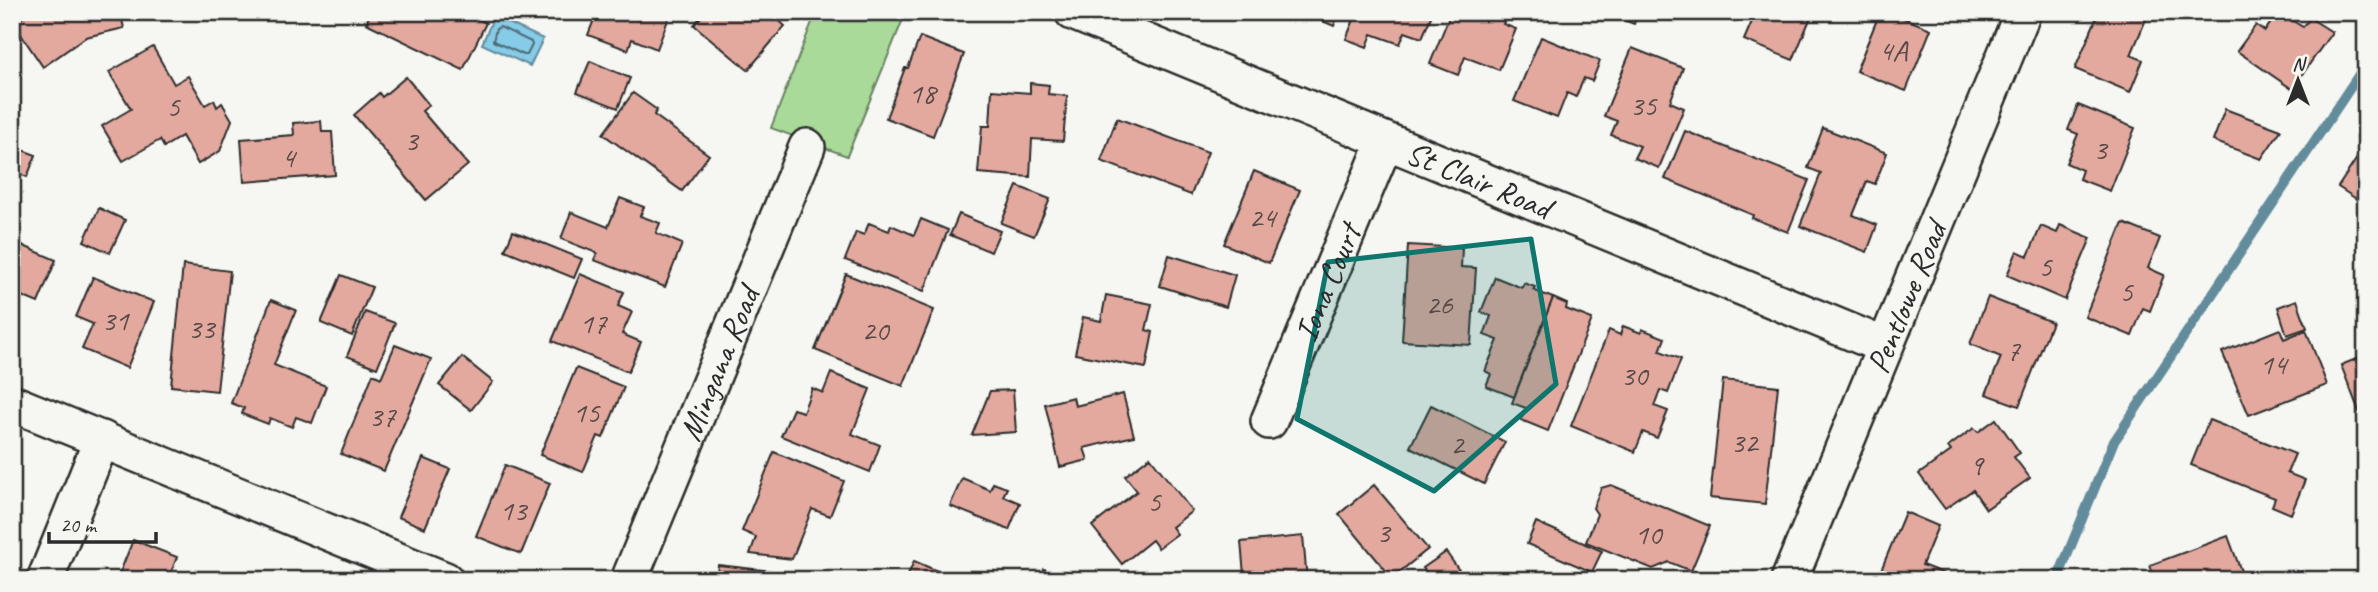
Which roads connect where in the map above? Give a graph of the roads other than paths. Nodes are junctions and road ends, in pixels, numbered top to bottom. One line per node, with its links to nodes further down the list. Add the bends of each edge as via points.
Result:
1 (1073, 12): 3 (street, St Clair Road)
2 (2023, 12): 5 (street, Pentlowe Road)
3 (1385, 142): 5 (street, St Clair Road); 7 (street, Iona Court)
4 (807, 147): 11 (street, Mingana Road)
5 (1885, 346): 12 (street, Pentlowe Road)
6 (12, 402): 8 (street)
7 (1269, 421)
8 (102, 439): 9 (street); 10 (street)
9 (45, 580)
10 (445, 580)
11 (629, 580)
12 (1789, 580)

